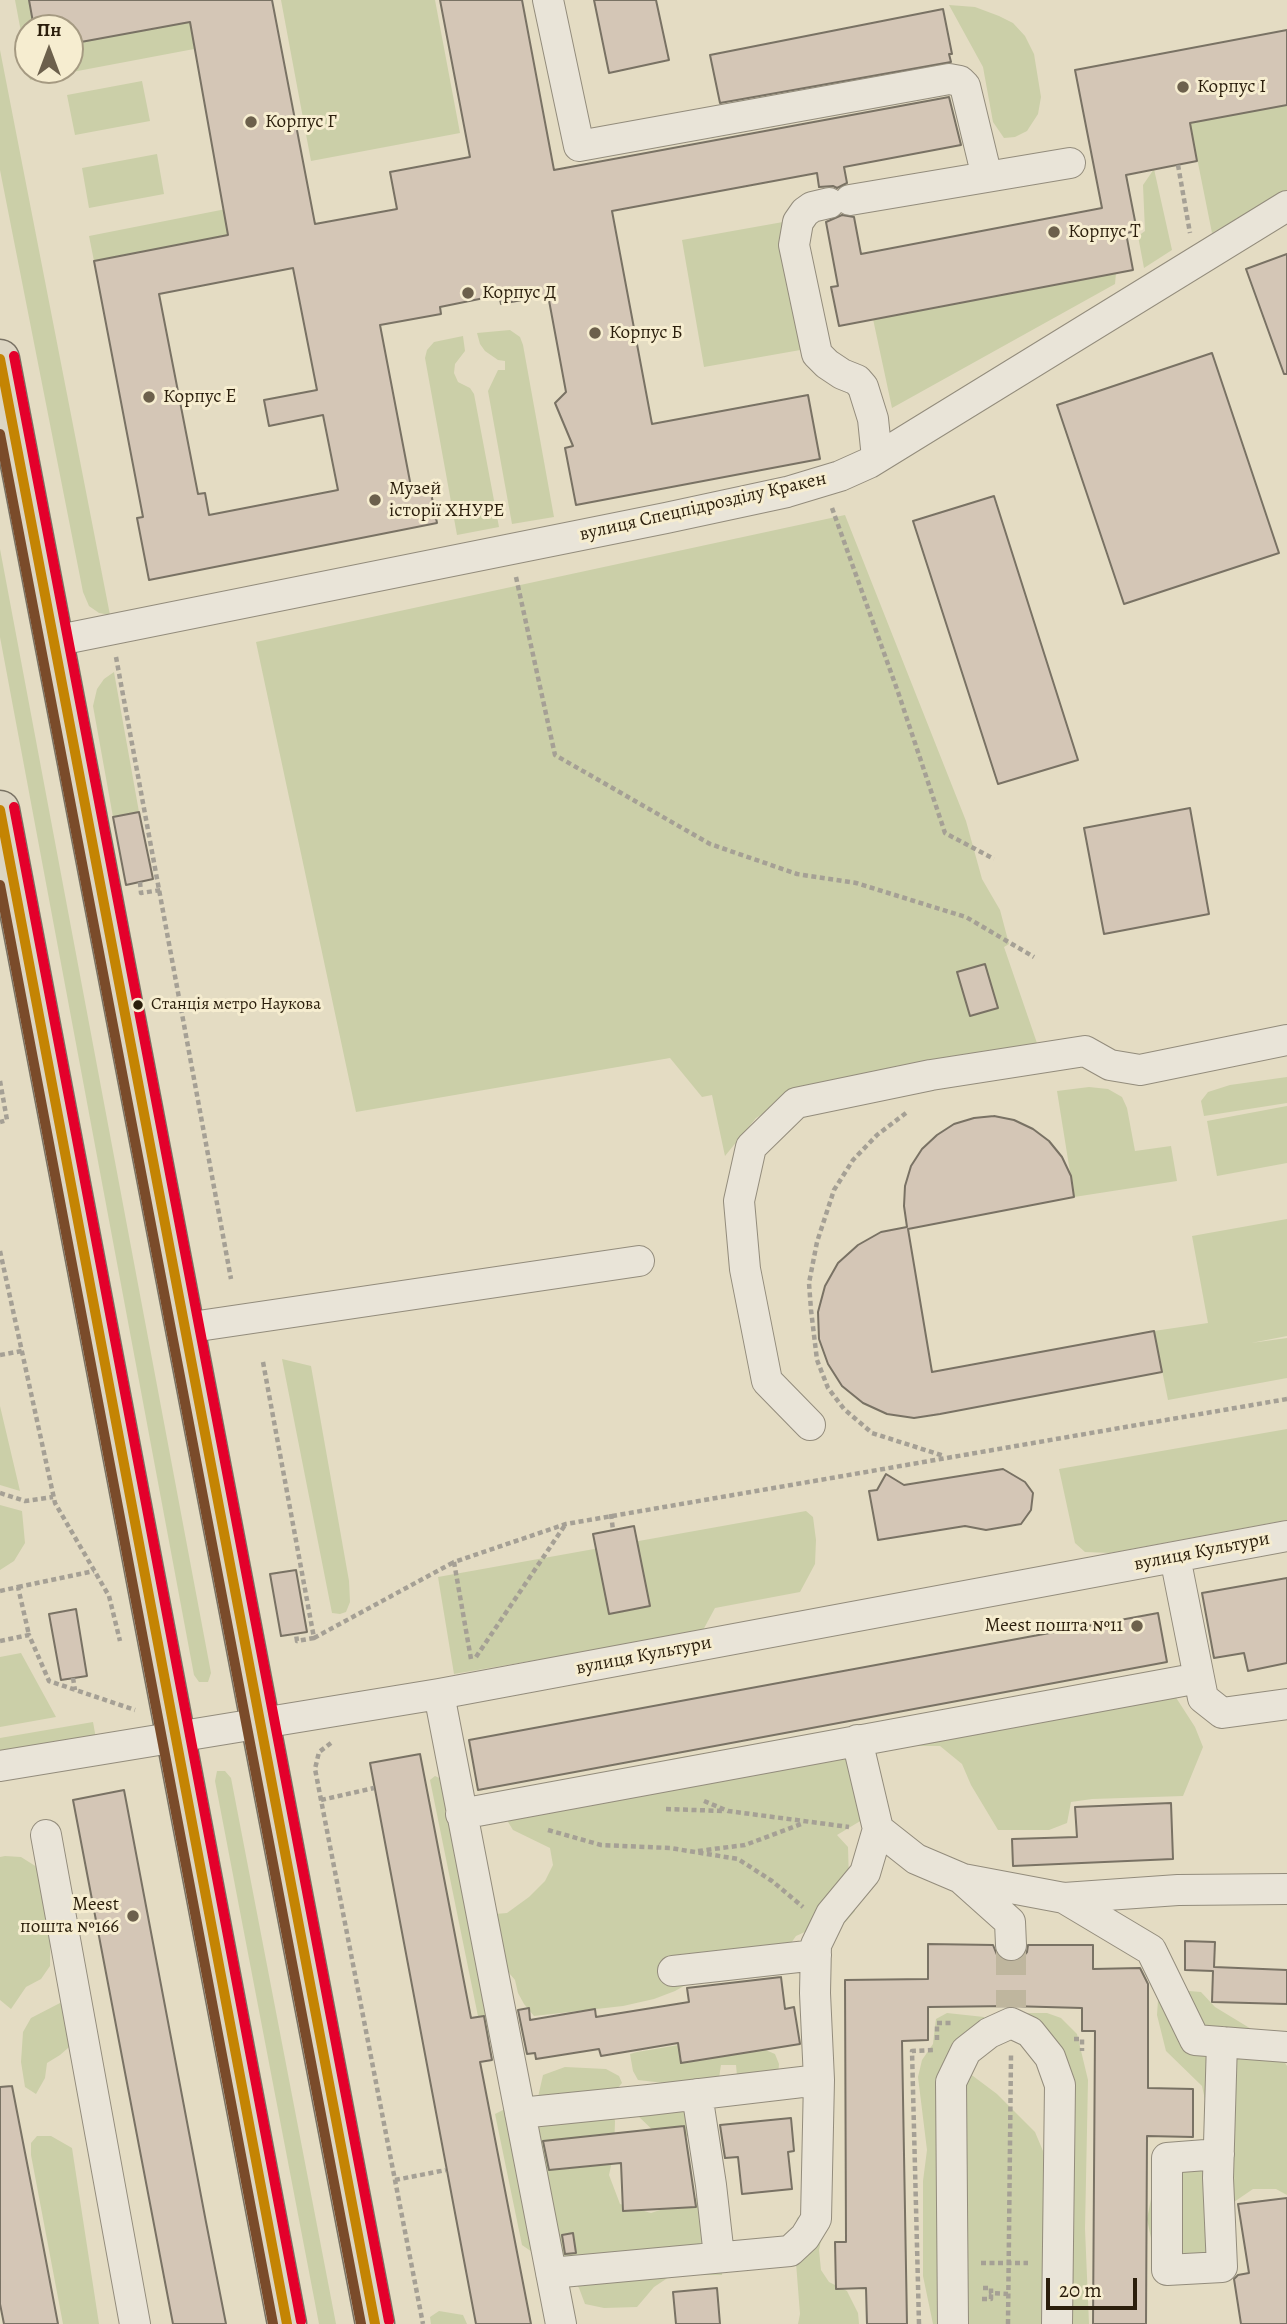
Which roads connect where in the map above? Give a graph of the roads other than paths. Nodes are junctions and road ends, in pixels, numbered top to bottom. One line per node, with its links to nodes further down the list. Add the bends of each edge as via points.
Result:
1 (548, 0): 3 (street, via 579,146 949,79 965,86)
2 (1070, 163): 3 (street)
3 (987, 177): 6 (street, via 812,207 798,222 794,245 817,354 863,387 873,419)
4 (1287, 206): 6 (street, вулиця Спецпідрозділу Кракен)
5 (0, 359): 7 (main road)
6 (877, 458): 7 (street, вулиця Спецпідрозділу Кракен, via 840,476 787,492 666,519)
7 (54, 641): 14 (main road)
8 (0, 810): 9 (main road)
9 (6, 877): 22 (main road)
10 (1287, 1040): 11 (street)
11 (1199, 1059): 12 (street); 15 (street, via 1138,1070 1110,1065 1085,1051 930,1075 796,1103 751,1147 739,1201 745,1269 767,1381)
12 (1287, 1059)
13 (639, 1261): 14 (street)
14 (185, 1328): 21 (main road)
15 (810, 1425)
16 (1287, 1536): 17 (street, вулиця Культури)
17 (1175, 1557): 18 (street); 19 (street, вулиця Культури)
18 (1199, 1678): 20 (street, via 1203,1698 1222,1713); 23 (street)
19 (439, 1694): 21 (street, вулиця Культури); 25 (street)
20 (1287, 1704)
21 (260, 1724): 22 (street, вулиця Культури); 44 (main road)
22 (176, 1737): 24 (street, вулиця Культури); 43 (main road)
23 (857, 1740): 25 (street); 26 (street)
24 (0, 1766)
25 (461, 1814): 38 (street)
26 (878, 1829): 28 (street, via 916,1859); 32 (street, via 865,1873 831,1914)
27 (46, 1835): 42 (street)
28 (962, 1879): 30 (street); 31 (street, via 1010,1922)
29 (1287, 1889): 30 (street)
30 (1064, 1898): 34 (street, via 1151,1950 1195,2040)
31 (1011, 1945)
32 (816, 1955): 33 (street); 36 (street)
33 (673, 1971)
34 (1222, 2042): 35 (street); 39 (street)
35 (1287, 2047)
36 (819, 2080): 37 (street); 40 (street, via 816,2218 790,2251)
37 (697, 2094): 38 (street); 40 (street)
38 (520, 2113): 41 (street)
39 (1219, 2154)
40 (719, 2256): 41 (street)
41 (551, 2273): 45 (street)
42 (135, 2324)
43 (287, 2324)
44 (374, 2324)
45 (561, 2324)
46 (953, 2324): 47 (street, via 951,2082 966,2051 1011,2015 1050,2057 1060,2085)
47 (1058, 2324)

